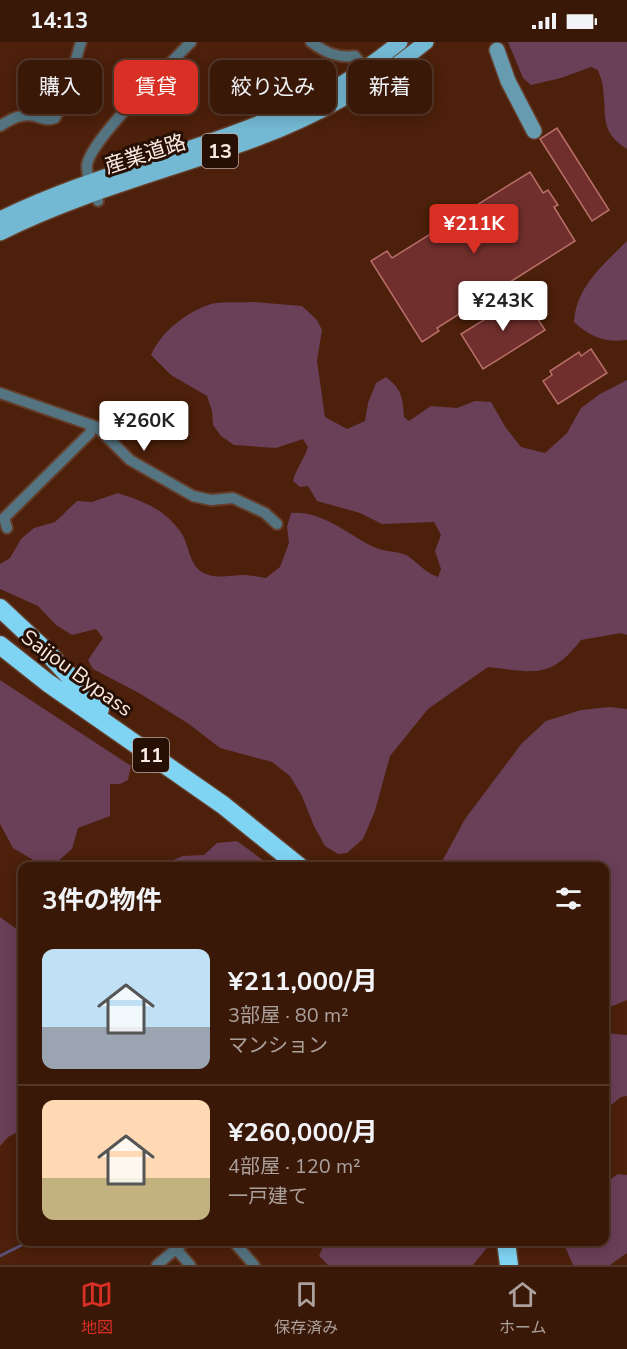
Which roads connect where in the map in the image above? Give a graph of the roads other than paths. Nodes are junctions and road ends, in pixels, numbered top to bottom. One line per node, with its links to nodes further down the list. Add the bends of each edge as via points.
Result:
1 (81, 42): 10 (street, via 55,118 23,116)
2 (191, 42): 12 (street, via 93,150 87,168)
3 (311, 42): 7 (street, via 330,54 355,56)
4 (400, 42): 8 (main road, 産業道路 / 13)
5 (426, 42): 12 (main road, 産業道路 / 13, via 384,74 299,121)
6 (496, 45): 11 (street, via 508,81)
7 (358, 60)
8 (375, 60)
9 (348, 78): 12 (main road, 産業道路 / 13, via 306,103)
10 (0, 126)
11 (534, 131)
12 (94, 192): 13 (main road, 産業道路 / 13, via 57,194); 14 (main road, 産業道路 / 13)
13 (0, 219)
14 (0, 233)
15 (0, 393): 16 (street)
16 (92, 425): 17 (street, via 130,460 193,496 211,500 233,498 265,513); 18 (street, via 90,434 4,518)
17 (277, 524)
18 (8, 528)
19 (0, 608): 23 (highway, 11)
20 (0, 645): 22 (highway, Saijou Bypass / 11)
21 (0, 656): 22 (main road)
22 (48, 683): 23 (highway, Saijou Bypass / 11)
23 (124, 735): 24 (highway, Saijou Bypass / 11, via 223,805)
24 (294, 862)
25 (179, 1246): 29 (street)
26 (180, 1246): 30 (street)
27 (237, 1246): 31 (street)
28 (507, 1246): 32 (highway)
29 (157, 1265)
30 (190, 1265)
31 (254, 1265)
32 (509, 1265)

